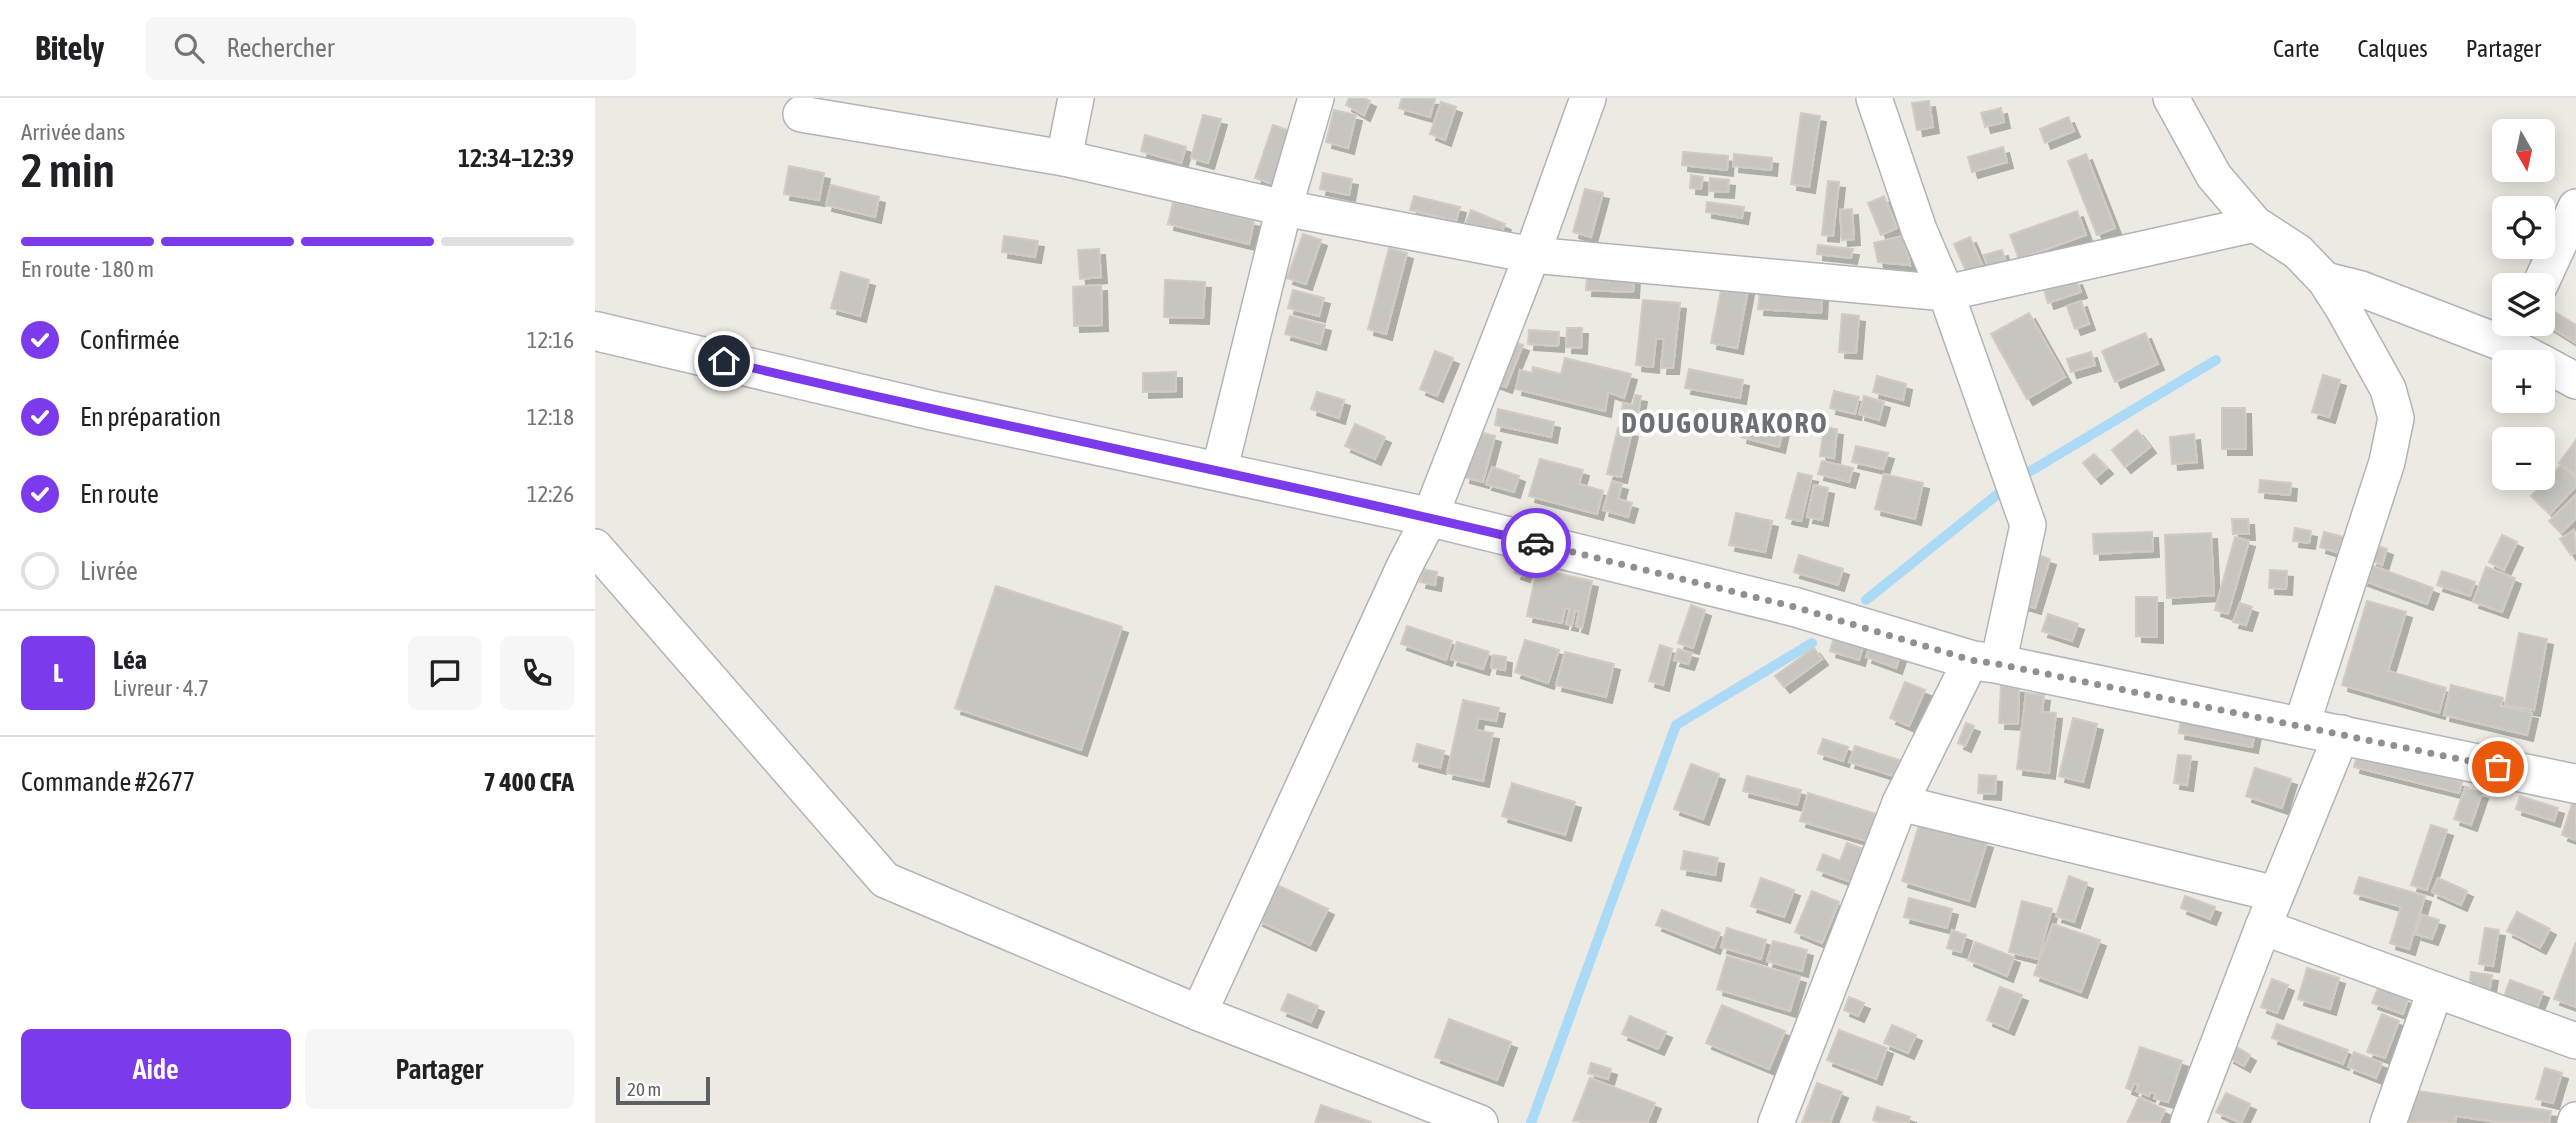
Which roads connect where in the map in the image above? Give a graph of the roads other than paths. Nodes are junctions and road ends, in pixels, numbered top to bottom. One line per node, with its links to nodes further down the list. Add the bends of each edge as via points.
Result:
1 (1076, 98): 7 (street)
2 (1315, 98): 9 (street)
3 (1588, 98): 11 (street)
4 (1874, 98): 14 (street, via 1919,230)
5 (2171, 98): 10 (street, via 2214,176)
6 (801, 114): 7 (street)
7 (1064, 158): 9 (street)
8 (2576, 207): 12 (street)
9 (1284, 208): 11 (street); 18 (street)
10 (2255, 224): 13 (street, via 2298,252); 14 (street)
11 (1532, 255): 14 (street); 19 (street)
12 (2546, 273)
13 (2325, 280): 16 (street); 22 (street, via 2388,389 2396,418 2387,462)
14 (1946, 293): 21 (street, via 2028,525)
15 (595, 331): 18 (main road)
16 (2529, 349): 17 (street)
17 (2576, 381)
18 (1219, 472): 19 (main road)
19 (1430, 517): 21 (main road, via 1795,607); 29 (street)
20 (595, 547): 29 (street, via 885,880)
21 (1984, 662): 22 (main road); 25 (street)
22 (2301, 727): 23 (main road)
23 (2342, 733): 24 (main road); 26 (street)
24 (2576, 784)
25 (1900, 803): 26 (street); 32 (street)
26 (2277, 894): 27 (street)
27 (2263, 928): 28 (street); 33 (street)
28 (2435, 990): 30 (street); 34 (street)
29 (1199, 1013): 31 (street)
30 (2576, 1041)
31 (1480, 1123)
32 (1776, 1123)
33 (2188, 1123)
34 (2388, 1123)

